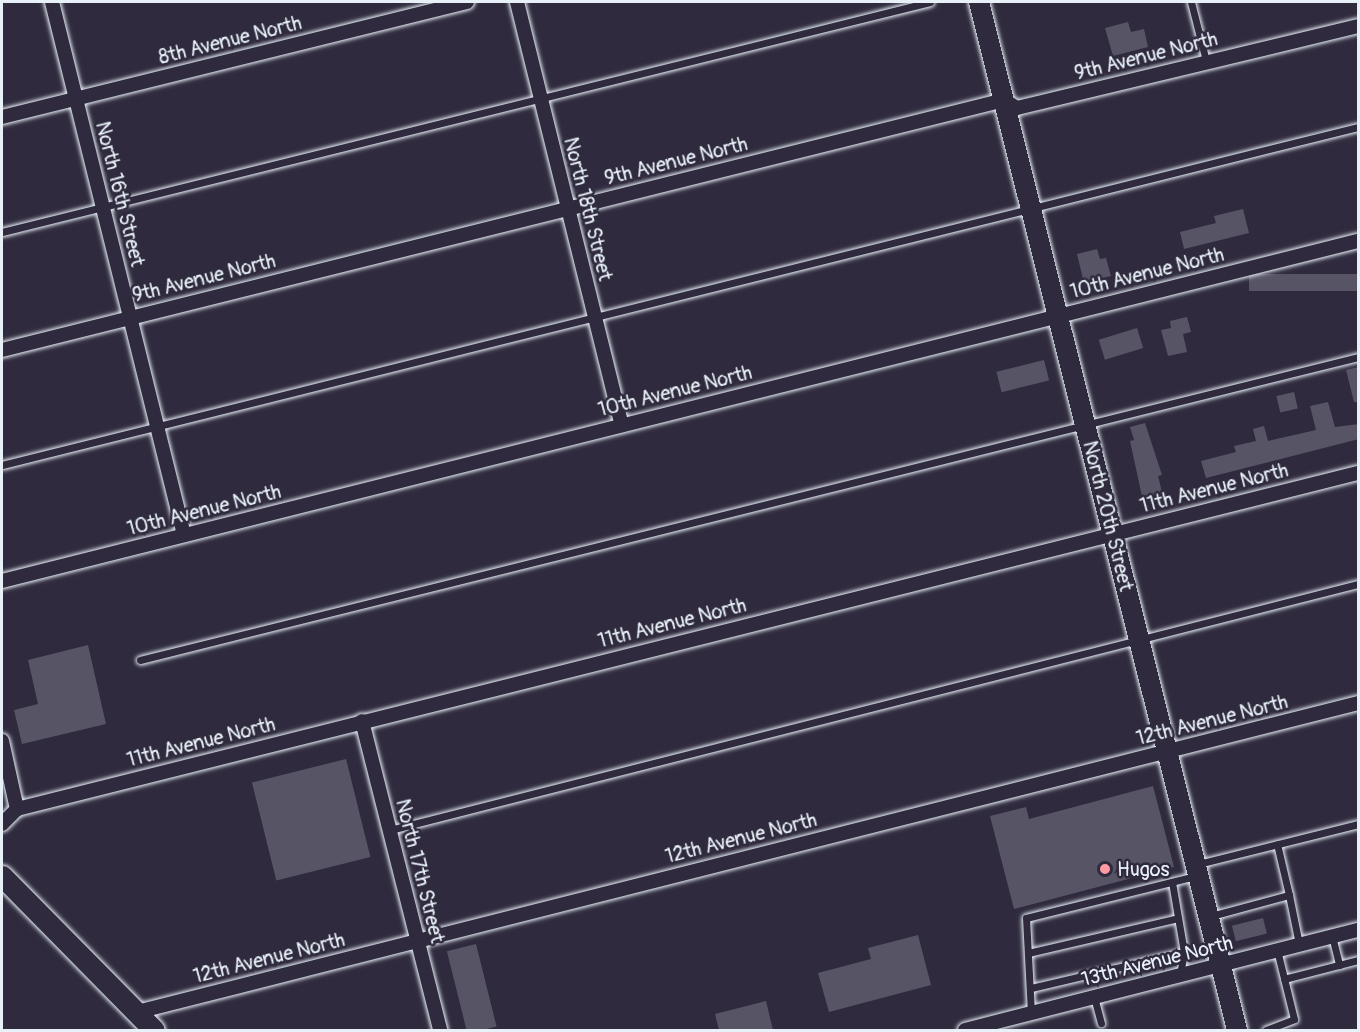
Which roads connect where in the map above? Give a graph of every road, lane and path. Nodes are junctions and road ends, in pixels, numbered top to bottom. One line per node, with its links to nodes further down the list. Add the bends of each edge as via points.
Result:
1 (52, 2): 9 (street, North 16th Street)
2 (467, 2): 9 (street, 8th Avenue North)
3 (517, 2): 10 (street, North 18th Street)
4 (930, 2): 10 (lane)
5 (979, 2): 11 (street, North 20th Street)
6 (1191, 2): 8 (lane)
7 (1359, 26): 8 (street, 9th Avenue North)
8 (1206, 61): 11 (street, 9th Avenue North, via 1017,108)
9 (76, 98): 12 (street, 8th Avenue North); 14 (street, North 16th Street)
10 (540, 98): 14 (lane); 15 (street, North 18th Street)
11 (1004, 100): 15 (street, 9th Avenue North); 16 (street, North 20th Street)
12 (2, 117)
13 (1359, 127): 16 (lane)
14 (103, 207): 17 (lane); 20 (street, North 16th Street)
15 (567, 208): 20 (street, 9th Avenue North); 21 (street, North 18th Street)
16 (1032, 209): 19 (street, North 20th Street); 21 (lane)
17 (2, 232)
18 (1359, 241): 19 (street, 10th Avenue North)
19 (1058, 315): 24 (street, 10th Avenue North); 25 (street, North 20th Street)
20 (130, 317): 22 (street, 9th Avenue North); 26 (street, North 16th Street)
21 (595, 317): 24 (street, North 18th Street); 26 (lane)
22 (2, 350)
23 (1359, 357): 25 (lane)
24 (622, 425): 30 (street, 10th Avenue North)
25 (1086, 425): 29 (street, North 20th Street); 34 (lane)
26 (157, 426): 27 (lane); 30 (street, North 16th Street)
27 (2, 465)
28 (1359, 472): 29 (street, 11th Avenue North)
29 (1113, 533): 33 (street, North 20th Street); 36 (street, 11th Avenue North)
30 (184, 535): 31 (street, 10th Avenue North)
31 (2, 580)
32 (1359, 584): 33 (lane)
33 (1139, 638): 38 (street, North 20th Street); 42 (lane)
34 (140, 660)
35 (1359, 704): 38 (street, 12th Avenue North)
36 (362, 722): 39 (street, 11th Avenue North); 42 (street, North 17th Street)
37 (2, 741): 39 (street)
38 (1166, 751): 44 (street, North 20th Street); 52 (street, 12th Avenue North)
39 (17, 809): 40 (street)
40 (2, 824)
41 (1359, 824): 43 (lane)
42 (390, 830): 52 (street, North 17th Street)
43 (1277, 844): 44 (lane); 47 (lane)
44 (1197, 870): 46 (lane); 48 (street, North 20th Street)
45 (2, 876): 64 (main road)
46 (1172, 882): 49 (lane); 56 (lane, via 1026,918)
47 (1289, 895): 48 (lane); 53 (lane)
48 (1209, 916): 58 (street, North 20th Street)
49 (1178, 918): 55 (lane); 56 (lane)
50 (1359, 930): 51 (street, 13th Avenue North)
51 (1332, 936): 53 (street, 13th Avenue North); 59 (lane)
52 (417, 940): 64 (street, 12th Avenue North); 68 (street, North 17th Street)
53 (1299, 944): 54 (street, 13th Avenue North)
54 (1277, 950): 58 (street, 13th Avenue North); 61 (lane)
55 (1184, 952): 60 (lane); 62 (lane)
56 (1028, 953): 62 (lane)
57 (1359, 960): 59 (lane)
58 (1221, 964): 60 (street, 13th Avenue North); 70 (street, North 20th Street)
59 (1339, 964): 61 (lane)
60 (1180, 975): 63 (street, 13th Avenue North)
61 (1284, 979): 71 (lane, via 1294,1019)
62 (1031, 988): 65 (lane)
63 (1094, 997): 65 (street, 13th Avenue North); 66 (lane)
64 (133, 1013): 67 (main road)
65 (1031, 1013): 69 (street, 13th Avenue North)
66 (1101, 1023)
67 (154, 1030)
68 (440, 1030)
69 (966, 1030)
70 (1237, 1030)
71 (1265, 1030)

